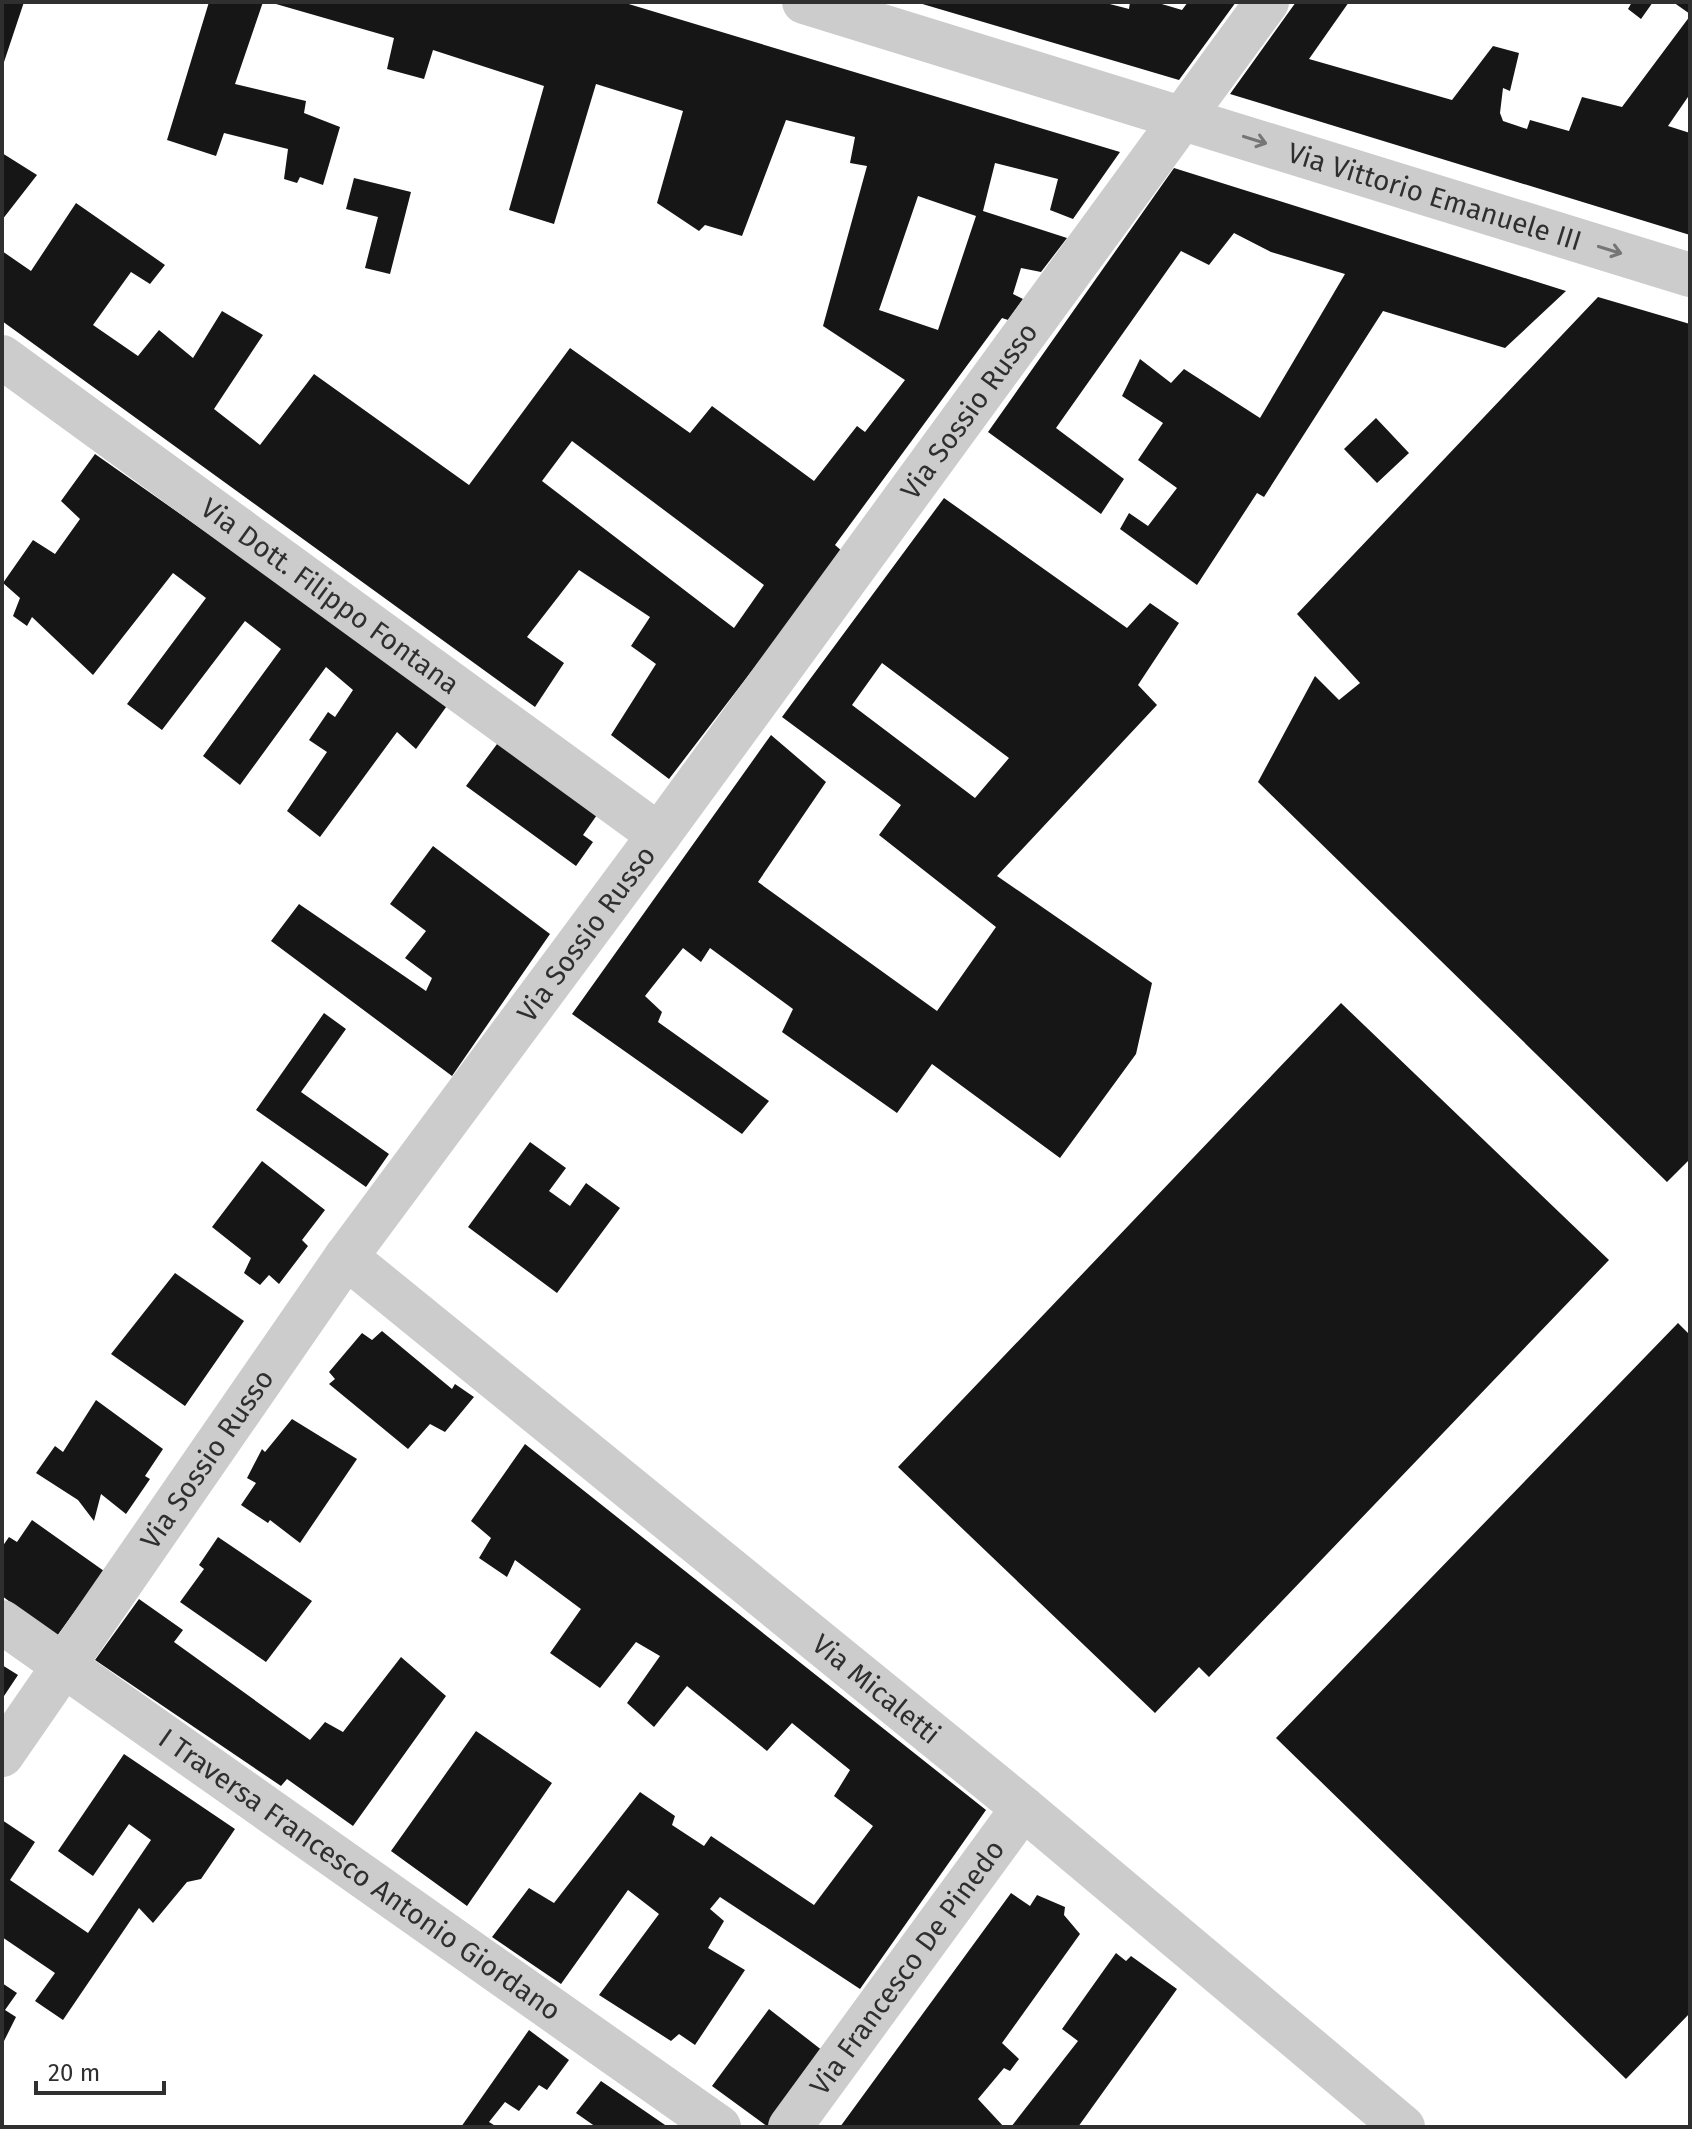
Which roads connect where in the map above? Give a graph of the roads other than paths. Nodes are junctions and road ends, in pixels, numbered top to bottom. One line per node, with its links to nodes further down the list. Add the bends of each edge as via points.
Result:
1 (804, 2): 3 (street, Via Vittorio Emanuele III)
2 (1267, 2): 3 (street, Via Sossio Russo)
3 (1180, 117): 4 (street, Via Vittorio Emanuele III, one-way to 4); 6 (street, Via Sossio Russo)
4 (1690, 275)
5 (2, 357): 6 (street, Via Dott. Filippo Fontana)
6 (659, 835): 7 (street, Via Sossio Russo)
7 (346, 1257): 9 (street, Via Sossio Russo); 11 (street, Via Micaletti)
8 (2, 1622): 9 (street, I Traversa Francesco Antonio Giordano)
9 (65, 1665): 10 (street, Via Sossio Russo); 12 (street, I Traversa Francesco Antonio Giordano)
10 (2, 1755)
11 (1023, 1808): 13 (street, Via Francesco De Pinedo); 14 (street, Via Micaletti)
12 (719, 2127)
13 (790, 2127)
14 (1403, 2127)

